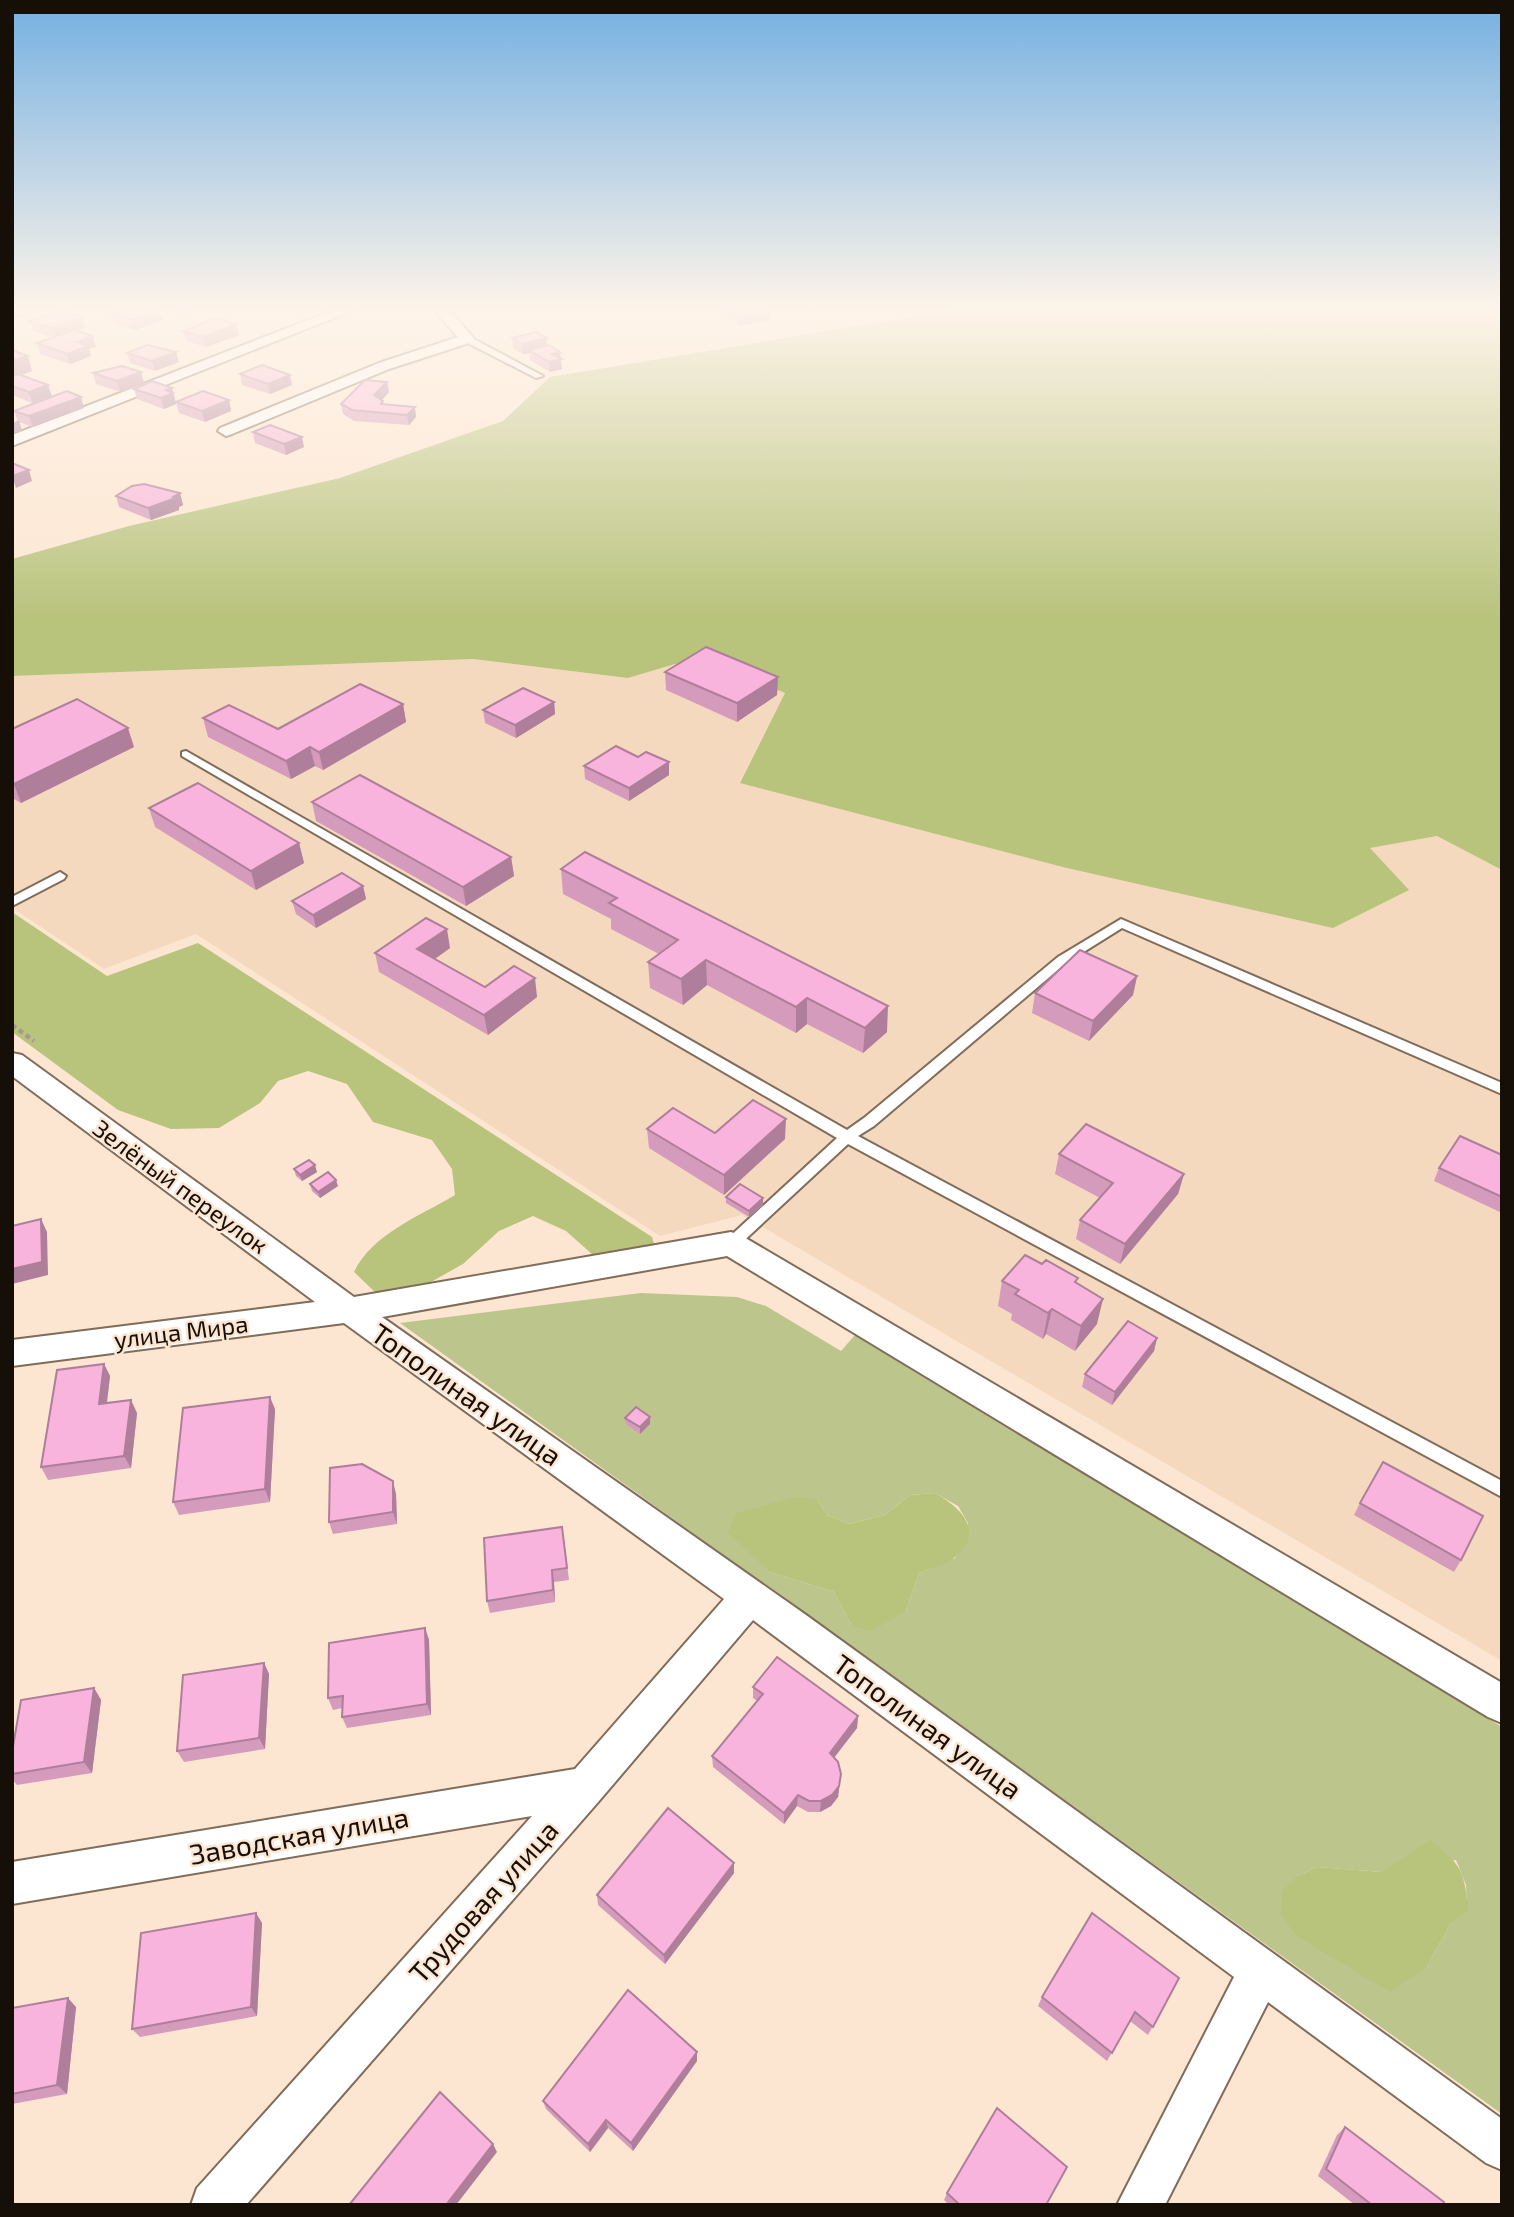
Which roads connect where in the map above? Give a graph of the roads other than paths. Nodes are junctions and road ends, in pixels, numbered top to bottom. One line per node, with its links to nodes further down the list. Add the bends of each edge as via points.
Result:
1 (88, 411): 4 (street)
2 (273, 411): 3 (street)
3 (226, 431)
4 (12, 441)
5 (186, 754): 10 (lane)
6 (60, 876): 7 (lane)
7 (12, 902)
8 (12, 1062): 12 (street, Зелёный переулок)
9 (1502, 1089): 10 (lane, via 1121,923 1062,960)
10 (847, 1137): 11 (lane); 14 (lane)
11 (731, 1244): 12 (street, улица Мира); 16 (street)
12 (349, 1310): 13 (street, улица Мира); 15 (street, Тополиная улица)
13 (12, 1353)
14 (1502, 1490)
15 (750, 1596): 17 (street, Трудовая улица); 19 (street, Тополиная улица)
16 (1502, 1704)
17 (585, 1787): 18 (street, Заводская улица); 21 (street, Трудовая улица)
18 (12, 1884)
19 (1261, 1970): 20 (street, Тополиная улица); 22 (street)
20 (1502, 2147)
21 (214, 2205)
22 (1140, 2205)

